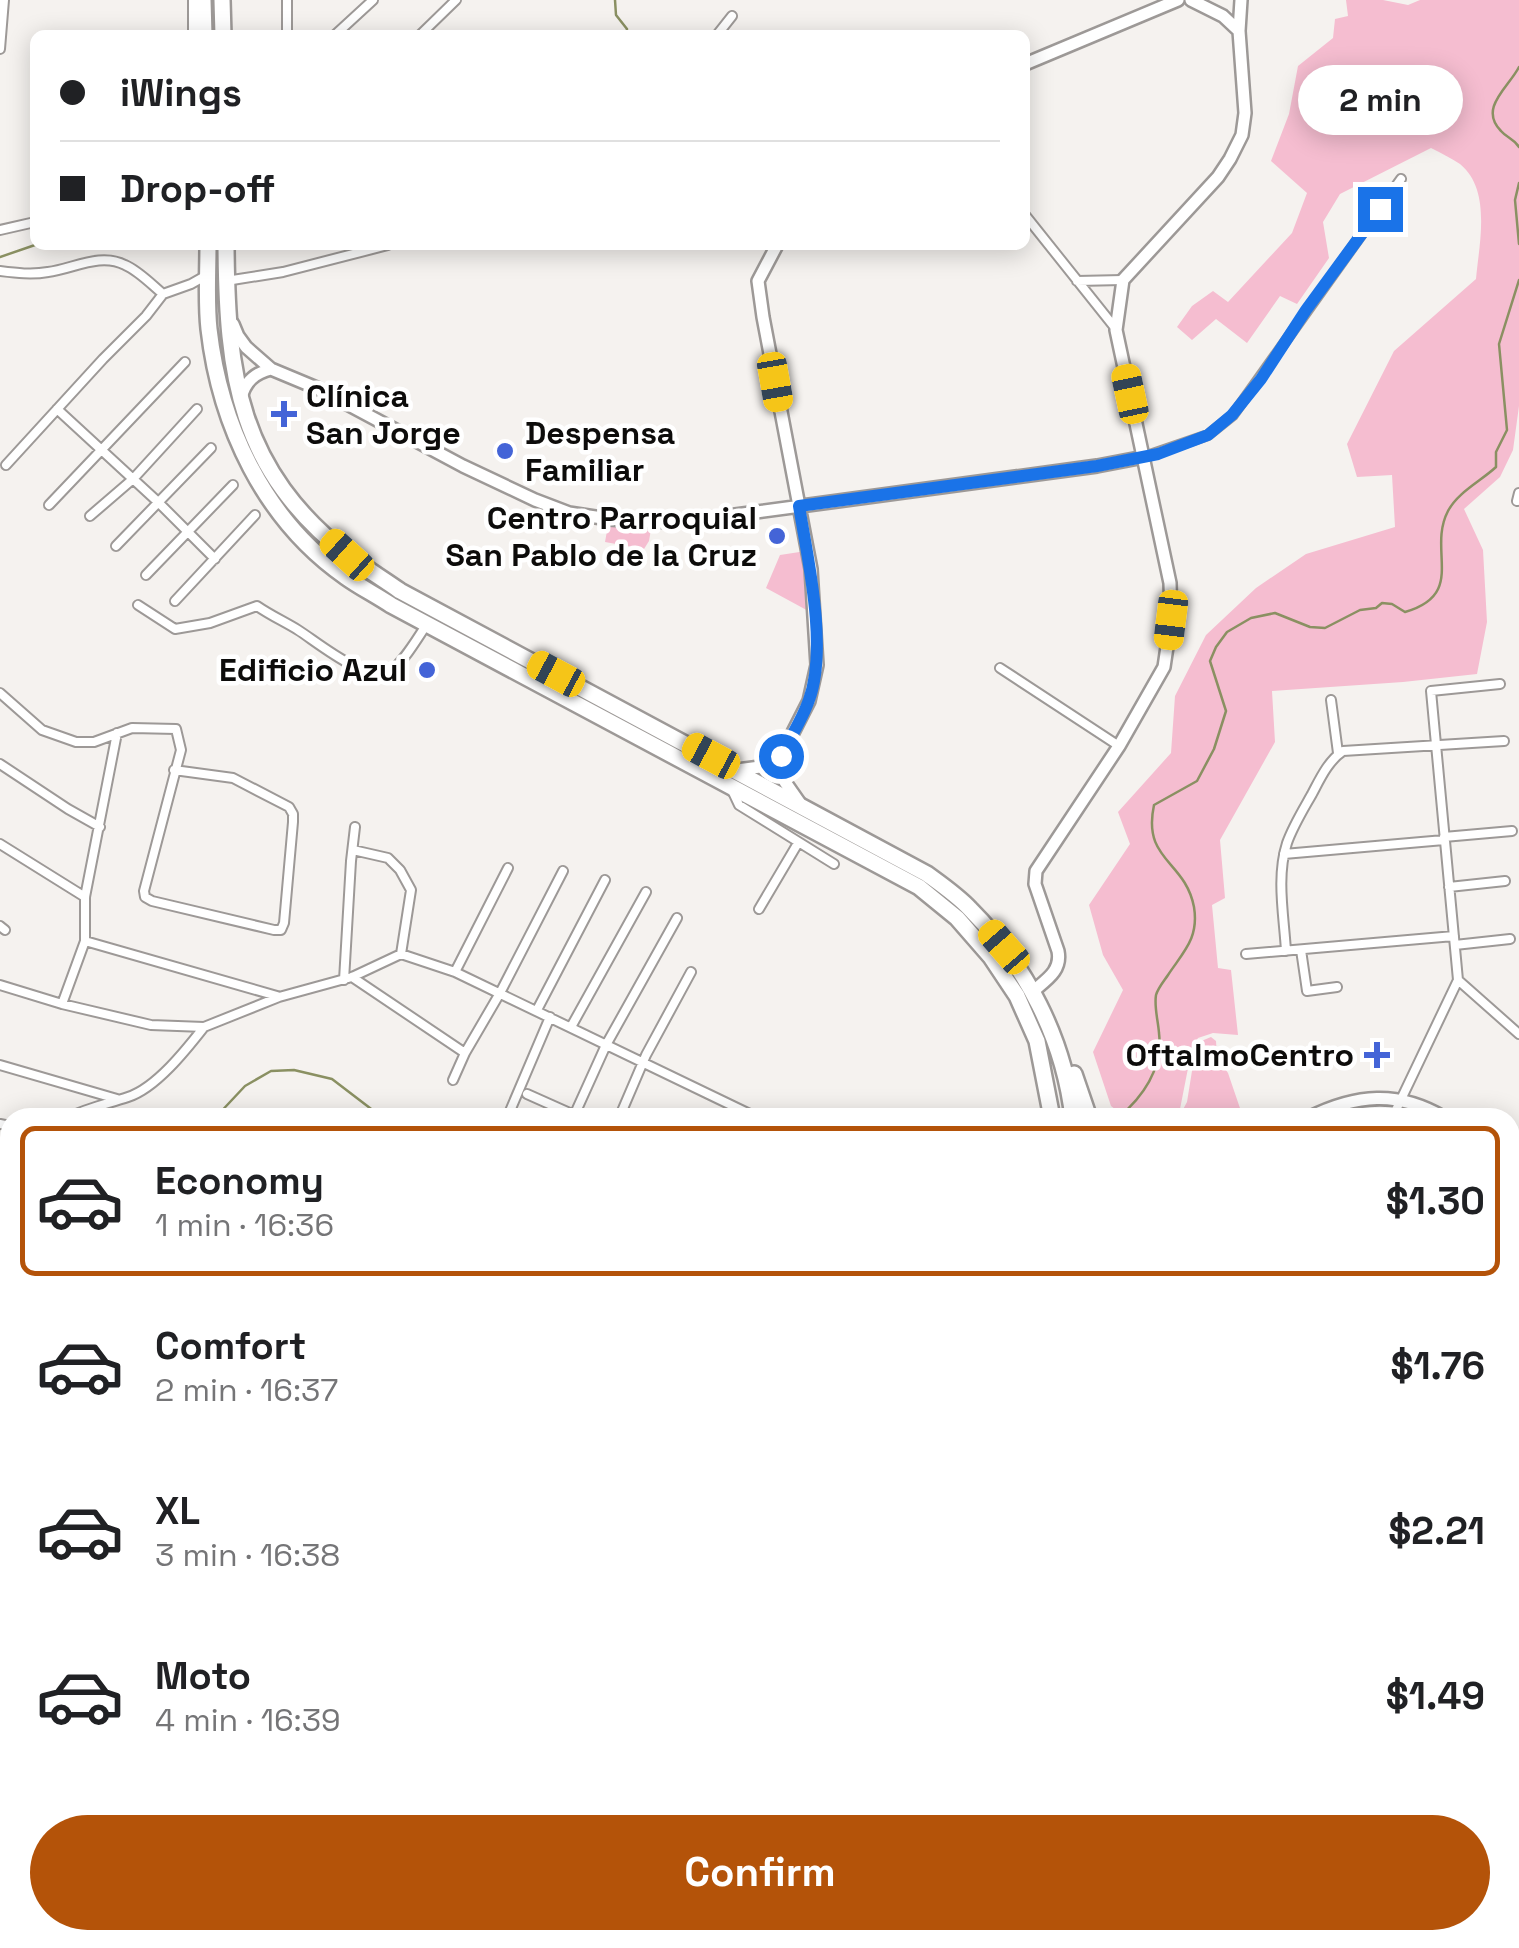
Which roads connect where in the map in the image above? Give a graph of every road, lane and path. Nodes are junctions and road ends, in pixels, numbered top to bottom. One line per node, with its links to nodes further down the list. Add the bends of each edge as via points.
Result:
1 (4, 0): 20 (street)
2 (194, 0): 12 (street)
3 (203, 0): 13 (highway)
4 (222, 0): 14 (highway)
5 (287, 0): 15 (street)
6 (373, 0): 16 (street)
7 (456, 0): 17 (street)
8 (1178, 0): 21 (street)
9 (1191, 0): 19 (street)
10 (1241, 0): 19 (street)
11 (732, 16): 18 (street)
12 (193, 30)
13 (204, 30)
14 (223, 30)
15 (287, 30)
16 (340, 30)
17 (425, 30)
18 (722, 30)
19 (1239, 31): 32 (street, via 1245,113 1238,145 1218,177)
20 (0, 49)
21 (1030, 62)
22 (1401, 180): 45 (street, via 1232,415 1208,435)
23 (1030, 221): 34 (street)
24 (30, 223): 25 (street)
25 (0, 230)
26 (208, 250): 31 (highway)
27 (226, 250): 33 (highway)
28 (369, 250): 33 (street)
29 (774, 250): 51 (street, via 758,280)
30 (0, 271): 35 (street, via 49,272 108,260 125,264)
31 (208, 274): 35 (street); 60 (highway, via 216,376 249,467 311,548 344,576)
32 (1123, 280): 34 (street); 37 (street)
33 (226, 281): 36 (highway)
34 (1077, 281): 37 (street)
35 (163, 294): 41 (street)
36 (226, 300): 39 (street, via 242,343); 40 (highway)
37 (1116, 330): 45 (street)
38 (185, 362): 44 (street)
39 (271, 369): 40 (street, via 248,382); 51 (street, via 569,512 653,522)
40 (240, 402): 73 (highway, via 281,486 347,555 400,591)
41 (57, 409): 44 (street); 46 (street)
42 (196, 409): 47 (street)
43 (211, 448): 49 (street)
44 (101, 450): 47 (street); 50 (street)
45 (1144, 457): 51 (street); 68 (street, via 1170,583 1171,620 1164,667)
46 (6, 464)
47 (133, 479): 49 (street); 53 (street)
48 (233, 485): 54 (street)
49 (158, 502): 54 (street); 55 (street)
50 (49, 505)
51 (799, 506): 70 (street, via 817,665 809,700)
52 (255, 515): 56 (street)
53 (90, 516)
54 (188, 532): 56 (street); 57 (street)
55 (116, 546)
56 (214, 559): 58 (street)
57 (146, 575)
58 (175, 601)
59 (138, 605): 60 (street, via 175,630 257,606 320,648 382,675)
60 (427, 624): 74 (highway)
61 (1000, 668): 68 (street)
62 (1500, 684): 67 (street, via 1431,691)
63 (0, 693): 65 (street, via 57,737 94,742)
64 (1331, 700): 69 (street)
65 (117, 733): 72 (street, via 176,729 180,750); 76 (street)
66 (1504, 741): 67 (street)
67 (1436, 745): 69 (street); 79 (street)
68 (1119, 746): 109 (street, via 1036,871 1060,956)
69 (1338, 754): 83 (street)
70 (781, 756): 73 (street); 75 (street, via 785,782)
71 (0, 764): 76 (street)
72 (174, 770): 72 (street, via 145,897 281,930 294,814 232,778)
73 (736, 770): 75 (highway)
74 (730, 787): 80 (street, via 739,804); 130 (highway, via 918,887 958,918 1016,996 1037,1041)
75 (812, 810): 109 (highway, via 928,874 968,906 1004,947)
76 (100, 826): 91 (street)
77 (355, 827): 82 (street)
78 (1512, 831): 79 (street)
79 (1444, 838): 83 (street); 89 (street)
80 (798, 842): 84 (street); 92 (street)
81 (0, 844): 91 (street)
82 (353, 850): 99 (street, via 388,858 411,890); 103 (street)
83 (1284, 854): 98 (street)
84 (834, 864)
85 (508, 868): 101 (street)
86 (564, 871): 107 (street)
87 (604, 880): 111 (street)
88 (1506, 882): 89 (street)
89 (1449, 886): 95 (street)
90 (646, 892): 114 (street)
91 (86, 897): 96 (street)
92 (759, 909)
93 (677, 918): 116 (street)
94 (1510, 939): 95 (street)
95 (1454, 940): 97 (street); 104 (street)
96 (84, 941): 108 (street); 110 (street)
97 (1301, 950): 98 (street); 106 (street, via 1306,991)
98 (1286, 951): 100 (street)
99 (402, 954): 101 (street); 103 (street)
100 (1246, 954)
101 (456, 972): 107 (street)
102 (691, 972): 118 (street)
103 (348, 978): 108 (street); 117 (street)
104 (1458, 980): 115 (street); 123 (street)
105 (0, 985): 110 (street)
106 (1337, 987)
107 (500, 993): 111 (street); 117 (street)
108 (279, 997): 113 (street)
109 (1035, 999): 131 (highway, via 1064,1068); 132 (highway, via 1064,1039)
110 (62, 1004): 113 (street, via 151,1025)
111 (537, 1010): 112 (street)
112 (550, 1016): 114 (street); 125 (street)
113 (204, 1027): 122 (street, via 164,1073)
114 (571, 1028): 116 (street)
115 (1519, 1034)
116 (606, 1045): 118 (street); 127 (street)
117 (464, 1054): 120 (street)
118 (643, 1062): 128 (street); 129 (street)
119 (0, 1065): 122 (street)
120 (453, 1080)
121 (527, 1094): 126 (street)
122 (117, 1099): 124 (street)
123 (1398, 1106): 133 (street, via 1375,1098); 134 (street); 135 (street); 136 (street)
124 (93, 1108)
125 (511, 1108)
126 (557, 1108)
127 (578, 1108)
128 (622, 1108)
129 (737, 1108)
130 (1050, 1108)
131 (1070, 1108)
132 (1086, 1108)
133 (1332, 1108)
134 (1390, 1108)
135 (1401, 1108)
136 (1426, 1108)

